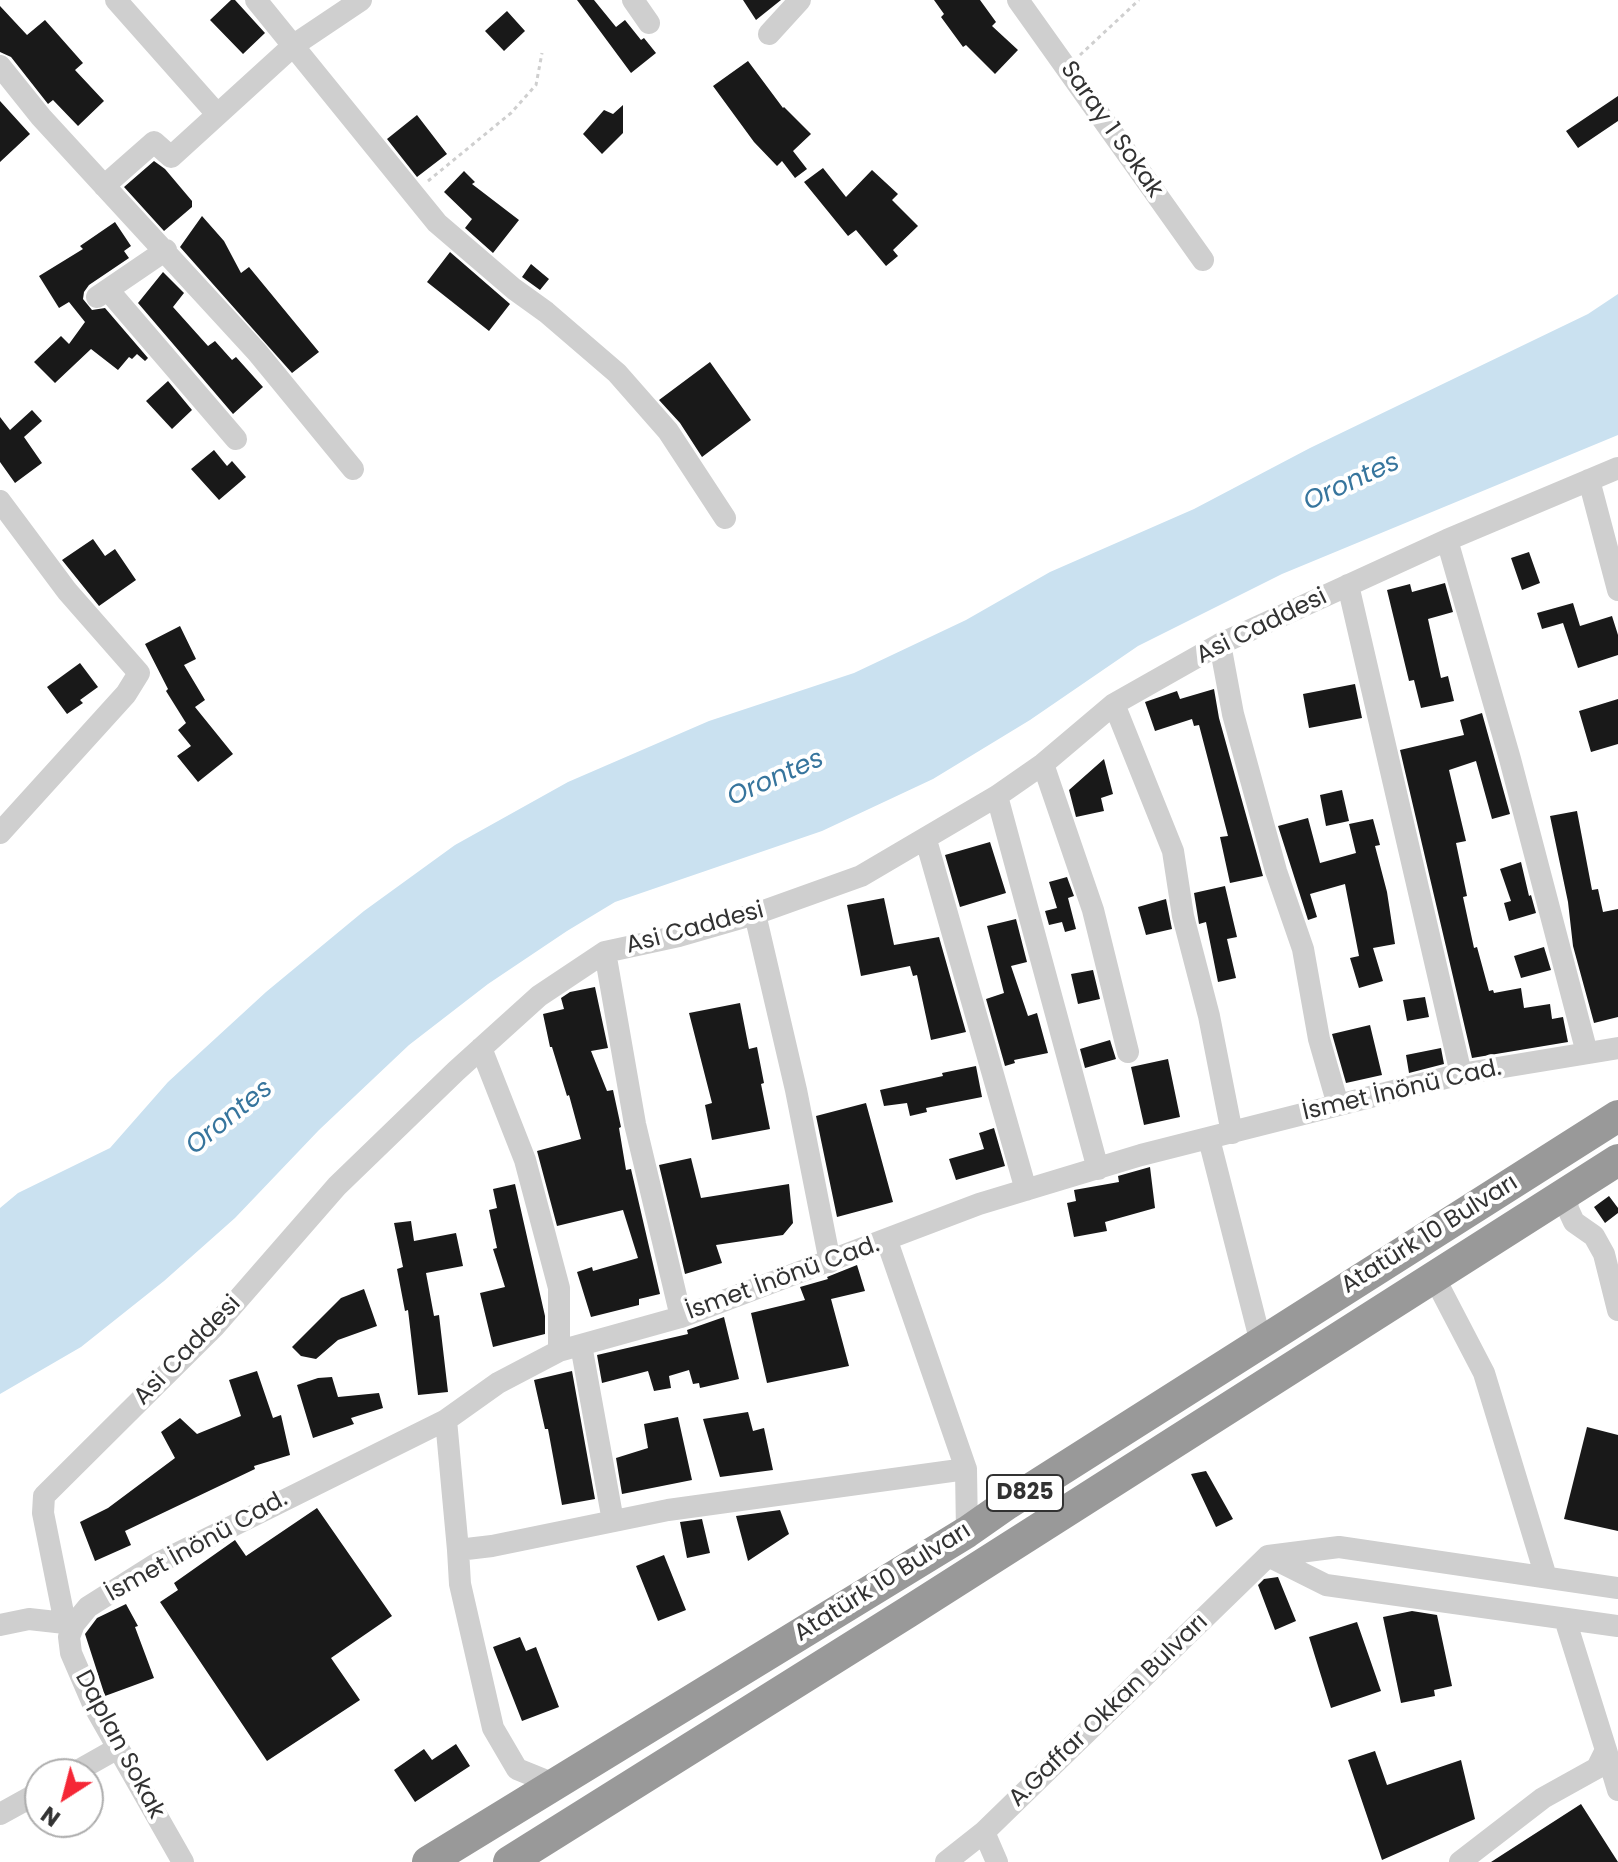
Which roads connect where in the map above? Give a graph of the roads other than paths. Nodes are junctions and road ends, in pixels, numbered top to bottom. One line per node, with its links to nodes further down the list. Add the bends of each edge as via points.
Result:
1 (116, 0): 11 (street)
2 (256, 0): 9 (street)
3 (361, 0): 9 (street)
4 (633, 0): 7 (street)
5 (800, 0): 8 (street)
6 (1018, 0): 14 (street, Saray 1 Sokak)
7 (649, 23)
8 (769, 34)
9 (294, 45): 11 (street); 20 (street, via 437,223 617,373 668,431)
10 (0, 66): 12 (street)
11 (217, 114): 12 (street, via 171,157 154,142)
12 (104, 186): 13 (street)
13 (166, 250): 15 (street, via 102,294); 17 (street)
14 (1203, 260)
15 (236, 439)
16 (1618, 468): 18 (street, Asi Caddesi)
17 (353, 469)
18 (1589, 480): 21 (street, Asi Caddesi); 23 (street)
19 (0, 501): 28 (street, via 67,591 139,673)
20 (725, 518)
21 (1447, 540): 22 (street, Asi Caddesi); 35 (street)
22 (1348, 585): 24 (street, Asi Caddesi); 36 (street)
23 (1618, 590)
24 (1220, 644): 25 (street, Asi Caddesi); 37 (street, via 1233,714 1303,949 1319,1039)
25 (1114, 704): 26 (street, Asi Caddesi); 39 (street, via 1173,851)
26 (1043, 764): 27 (street, Asi Caddesi); 34 (street, via 1093,910)
27 (997, 796): 29 (street, Asi Caddesi); 42 (street)
28 (0, 833)
29 (926, 840): 30 (street, Asi Caddesi, via 861,876); 43 (street)
30 (755, 914): 31 (street, Asi Caddesi); 48 (street)
31 (605, 952): 32 (street, Asi Caddesi, via 539,996); 51 (street, via 635,1124)
32 (481, 1048): 54 (street, via 525,1160 559,1288); 64 (street, Asi Caddesi, via 337,1186 214,1327 44,1496 43,1513)
33 (1618, 1048): 35 (street, İsmet İnönü Cad.)
34 (1128, 1052)
35 (1587, 1053): 36 (street, İsmet İnönü Cad.)
36 (1461, 1074): 37 (street, İsmet İnönü Cad.)
37 (1338, 1105): 39 (street, İsmet İnönü Cad.)
38 (1618, 1116): 52 (highway, Atatürk 10 Bulvarı / D825)
39 (1232, 1133): 40 (street, İsmet İnönü Cad.)
40 (1209, 1139): 42 (street, İsmet İnönü Cad.); 52 (street)
41 (1618, 1160): 44 (highway, Atatürk 10 Bulvarı / D825)
42 (1098, 1169): 43 (street, İsmet İnönü Cad.)
43 (1026, 1190): 46 (street, İsmet İnönü Cad.)
44 (1566, 1193): 47 (street, via 1574,1222 1594,1236); 49 (highway, Atatürk 10 Bulvarı / D825)
45 (1618, 1235): 47 (street)
46 (887, 1241): 48 (street, İsmet İnönü Cad.); 56 (street)
47 (1604, 1254): 50 (street)
48 (830, 1262): 51 (street, İsmet İnönü Cad.)
49 (1434, 1277): 61 (street, via 1484,1373); 77 (highway, Atatürk 10 Bulvarı / D825)
50 (1618, 1310)
51 (681, 1317): 53 (street, İsmet İnönü Cad.)
52 (1261, 1343): 58 (highway, Atatürk 10 Bulvarı / D825)
53 (581, 1345): 54 (street, İsmet İnönü Cad.); 57 (street)
54 (559, 1351): 55 (street, İsmet İnönü Cad., via 498,1383)
55 (446, 1420): 59 (street); 64 (street, İsmet İnönü Cad., via 156,1564)
56 (966, 1469): 57 (street); 58 (street)
57 (613, 1521): 59 (street)
58 (967, 1532): 70 (highway, Atatürk 10 Bulvarı / D825)
59 (458, 1550): 70 (street, via 460,1584 493,1728 517,1769)
60 (1268, 1556): 61 (street, via 1339,1547); 63 (street, via 1326,1585); 74 (street, A.Gaffar Okkan Bulvarı)
61 (1546, 1577): 62 (street)
62 (1618, 1588)
63 (1565, 1619): 66 (street); 68 (street)
64 (70, 1623): 65 (street, via 29,1619); 67 (street, Daplan Sokak, via 71,1653)
65 (0, 1625)
66 (1618, 1626)
67 (118, 1748): 69 (street); 75 (street, Daplan Sokak)
68 (1606, 1750): 71 (street); 80 (street, via 1597,1768 1543,1798)
69 (100, 1758)
70 (554, 1784): 76 (highway, Atatürk 10 Bulvarı / D825)
71 (1618, 1790)
72 (24, 1801): 73 (street)
73 (0, 1814)
74 (984, 1832): 78 (street, A.Gaffar Okkan Bulvarı); 79 (street)
75 (183, 1862)
76 (428, 1862)
77 (509, 1862)
78 (946, 1862)
79 (997, 1862)
80 (1460, 1862)

